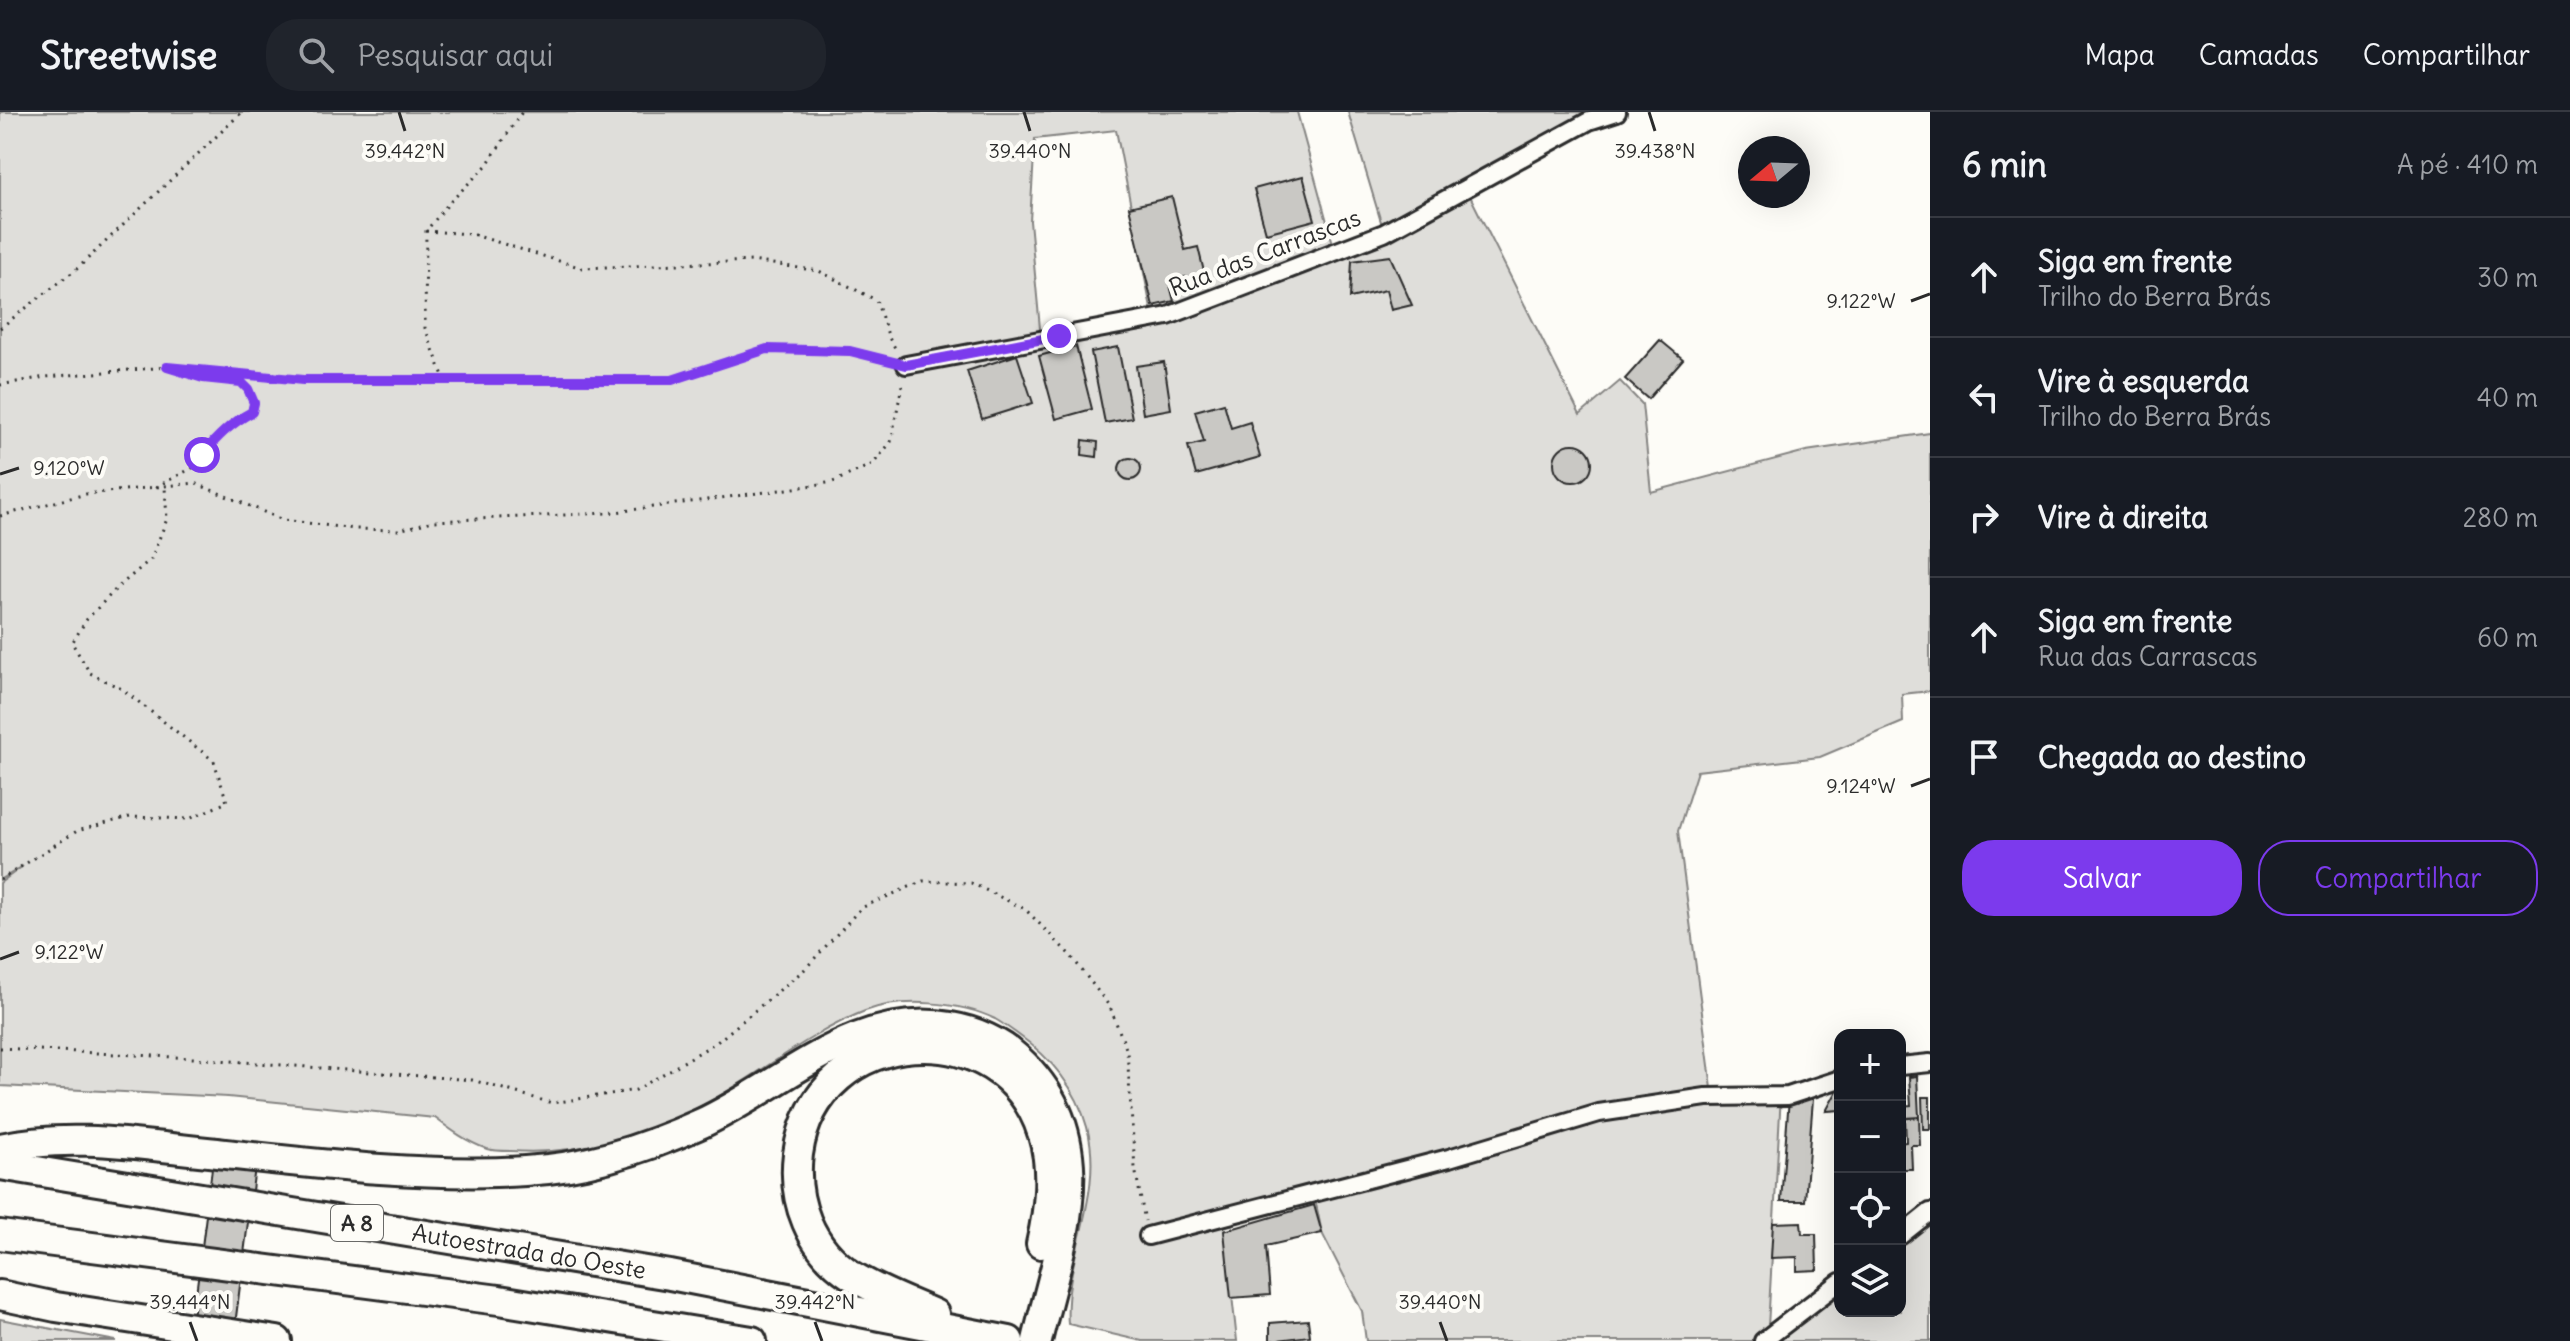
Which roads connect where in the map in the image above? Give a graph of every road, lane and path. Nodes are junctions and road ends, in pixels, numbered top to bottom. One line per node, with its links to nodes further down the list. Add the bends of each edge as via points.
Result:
1 (242, 112): 5 (path, via 78,268)
2 (522, 112): 4 (path, via 486,166)
3 (1617, 112): 6 (street, Rua das Carrascas, via 1589,121 1384,233 1168,316)
4 (426, 231): 6 (path, via 471,234 582,268 752,261 819,271 876,300 889,338); 8 (path, via 425,328)
5 (0, 328)
6 (906, 365): 8 (path, via 850,351 767,349 672,380); 10 (path, via 891,442 873,464 833,482 608,513 433,521 399,530 283,520 195,483)
7 (167, 367): 8 (path, via 303,380); 9 (path); 11 (path, via 241,382 254,403 252,412 219,435 200,464)
8 (445, 381)
9 (0, 385)
10 (165, 487): 11 (path); 13 (path, via 167,519 151,559 87,619 72,643 90,673 122,689 214,761 227,802 189,819 130,817 77,831)
11 (154, 488): 12 (path, via 86,494)
12 (0, 516)
13 (0, 880)
14 (0, 1048): 23 (path, via 472,1080 552,1103 636,1090 717,1042 805,969 861,908 923,881 971,883 1025,909 1110,1007 1127,1051 1135,1168)
15 (1930, 1063): 16 (street)
16 (1906, 1065)
17 (1834, 1081): 23 (street, via 1788,1096 1706,1097 1599,1113)
18 (0, 1148): 31 (highway, via 78,1138 400,1170 555,1169 618,1156 687,1130 883,1028 957,1028 995,1042 1032,1072 1048,1094 1068,1146 1068,1208)
19 (0, 1165): 26 (highway, Autoestrada do Oeste / A 8, via 670,1275)
20 (1930, 1212): 21 (street)
21 (1906, 1231)
22 (0, 1235): 28 (highway, via 499,1300)
23 (1148, 1236)
24 (1834, 1287): 32 (street)
25 (0, 1295): 27 (highway)
26 (974, 1333): 29 (highway, Autoestrada do Oeste / A 8); 30 (highway, via 851,1275 829,1257 801,1206 799,1147 815,1104 846,1071 889,1050 946,1047 971,1054 1008,1079 1039,1124 1048,1159 1048,1208)
27 (277, 1341)
28 (752, 1341)
29 (1009, 1341)
30 (1019, 1341)
31 (1037, 1341)
32 (1763, 1341)

